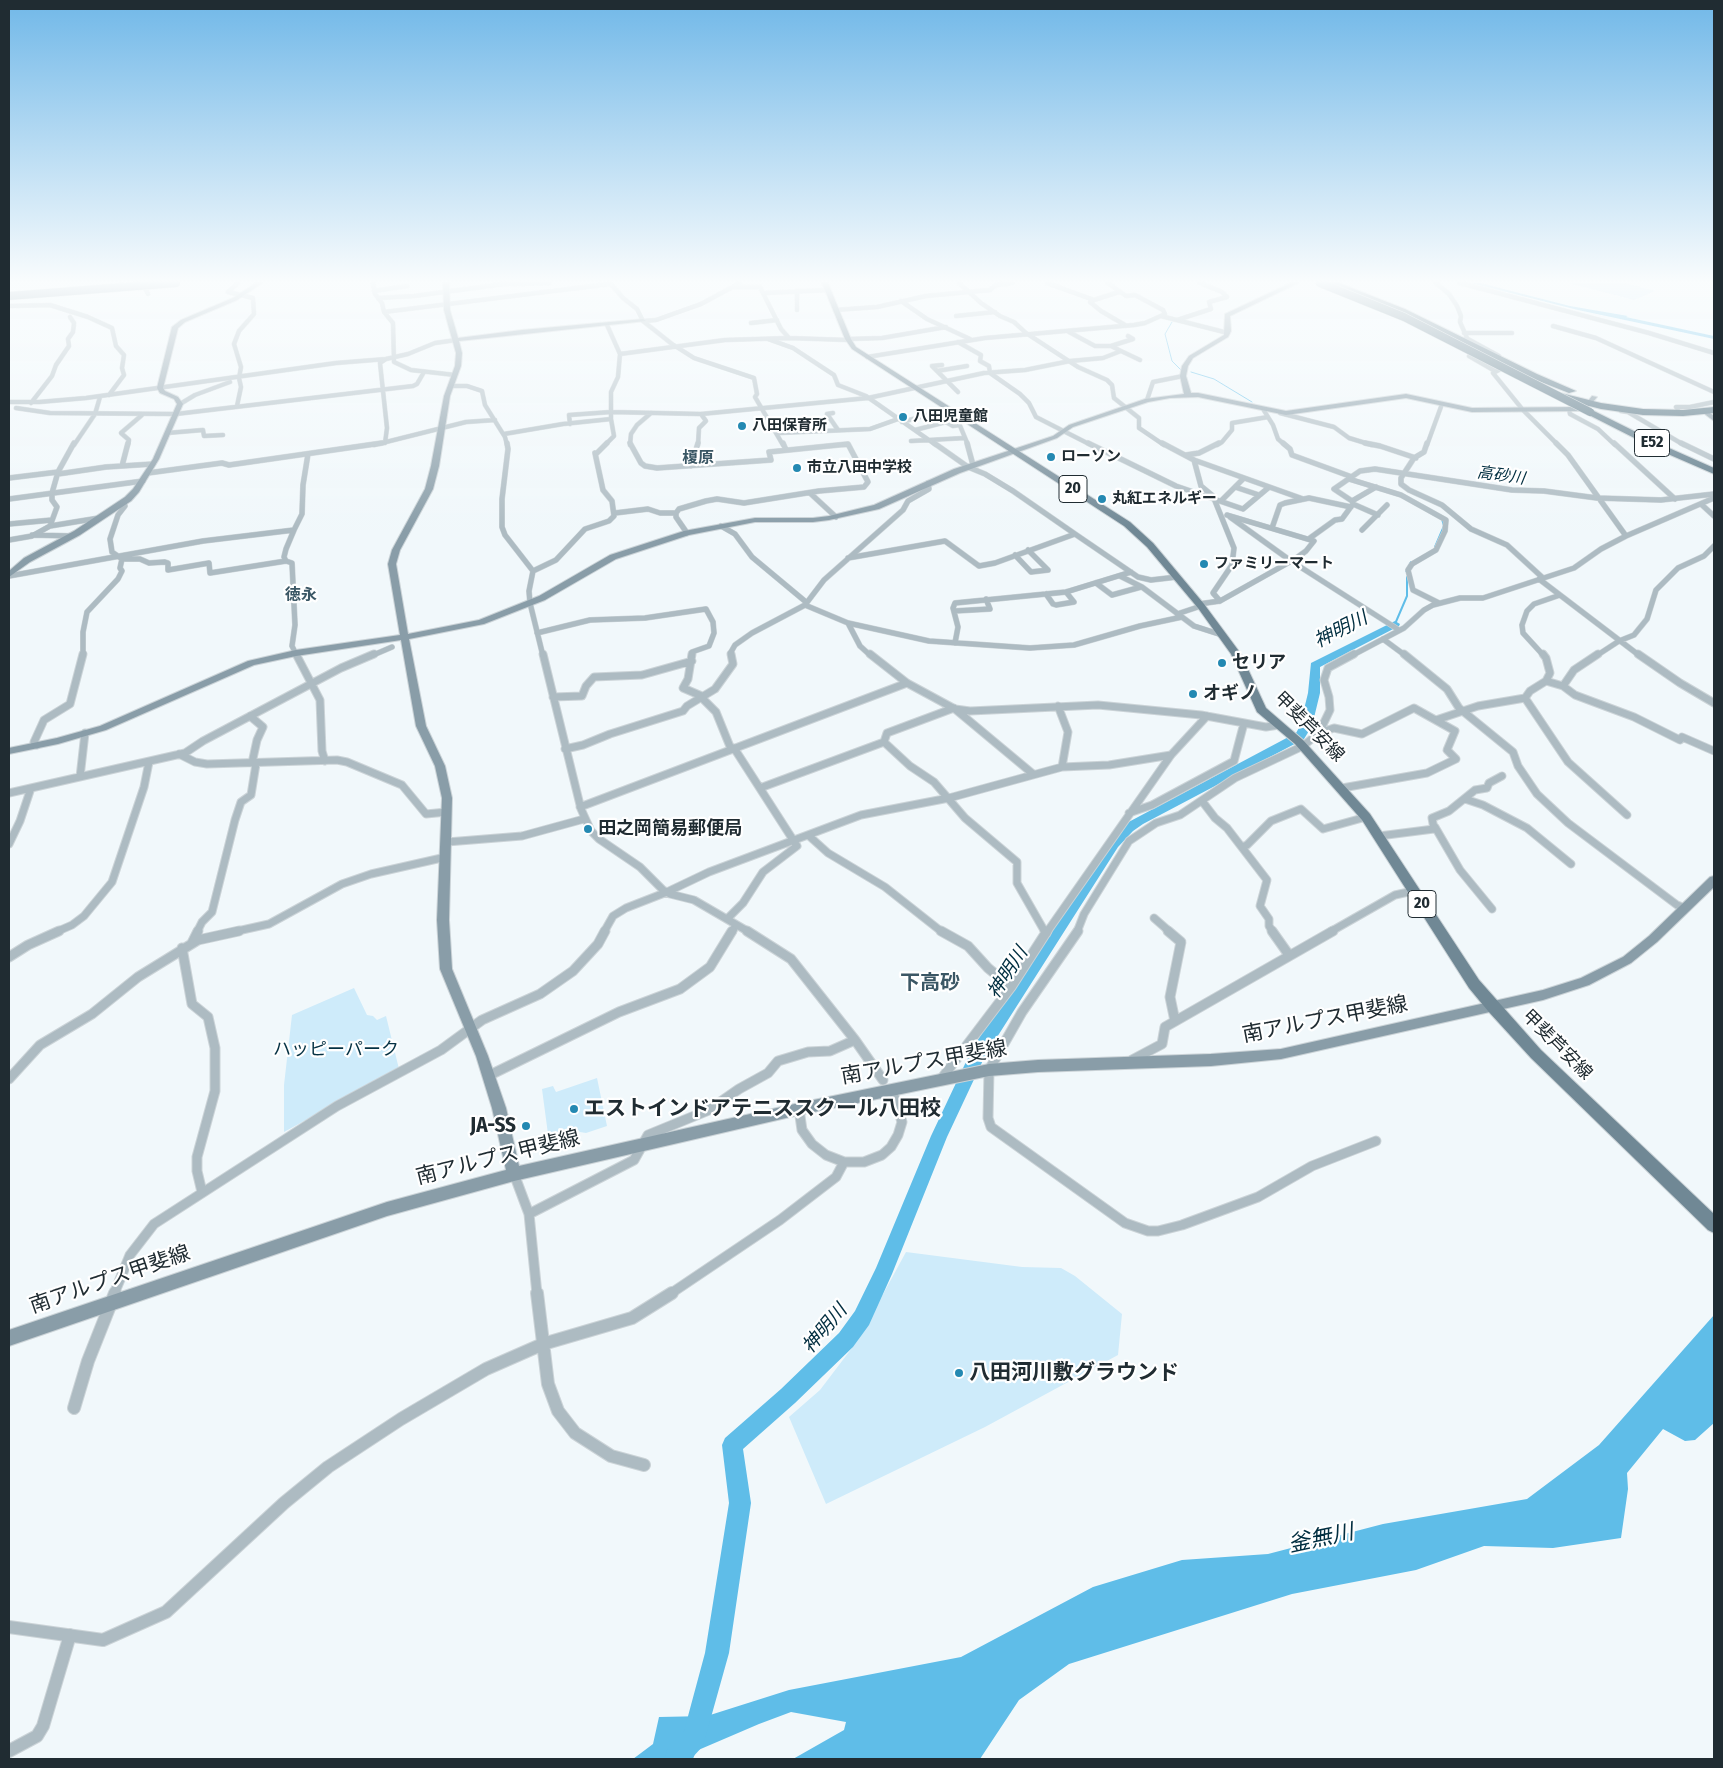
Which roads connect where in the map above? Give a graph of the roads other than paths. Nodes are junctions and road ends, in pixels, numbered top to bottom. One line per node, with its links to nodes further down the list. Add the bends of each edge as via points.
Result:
1 (56, 366): 42 (street, via 52,376)
2 (124, 366): 37 (street, via 123,377)
3 (166, 366): 33 (street)
4 (240, 366): 29 (street)
5 (320, 366): 29 (street)
6 (381, 366): 34 (street)
7 (399, 366): 25 (street)
8 (457, 366): 27 (street)
9 (619, 366): 62 (street, via 611,392)
10 (717, 366): 54 (street, via 754,378 755,397)
11 (819, 366): 40 (street, via 834,375 838,385)
12 (880, 366): 32 (main road, 甲斐芦安線 / 20)
13 (934, 366): 24 (street, via 932,366)
14 (967, 366): 24 (street)
15 (988, 366): 26 (street)
16 (1047, 366): 26 (street)
17 (1077, 366): 51 (street, via 1110,382 1114,398)
18 (1185, 366): 28 (street)
19 (1489, 366): 23 (highway)
20 (1508, 366): 49 (highway, E52, bridge)
21 (1513, 366): 49 (highway)
22 (1655, 366): 36 (street)
23 (1497, 370): 49 (highway, via 1535,387); 57 (street, via 1493,373)
24 (938, 371): 30 (street)
25 (424, 372): 27 (street); 34 (street, via 414,386)
26 (990, 373): 30 (street); 81 (street, via 1020,394 1036,417)
27 (456, 375): 31 (street)
28 (1183, 376): 38 (street); 41 (street, via 1153,382)
29 (239, 378): 33 (street); 47 (street); 50 (street, via 241,387)
30 (946, 380): 32 (street); 35 (street)
31 (450, 386): 74 (street, via 467,386 482,392 485,405); 78 (street)
32 (914, 387): 40 (street); 76 (main road, 甲斐芦安線 / 20)
33 (160, 388): 37 (street); 47 (street)
34 (382, 390): 50 (street); 89 (street, via 387,428)
35 (958, 392)
36 (1714, 392)
37 (109, 395): 39 (street)
38 (1188, 395): 41 (street); 55 (street, via 1209,396)
39 (100, 397): 43 (street); 67 (street)
40 (868, 398): 54 (street); 75 (street)
41 (1147, 400): 51 (street)
42 (31, 402): 43 (street); 45 (street)
43 (39, 402): 45 (street)
44 (1714, 402): 58 (street, via 1676,407)
45 (23, 403): 46 (street); 52 (street)
46 (9, 404)
47 (180, 404): 68 (street)
48 (1442, 404): 57 (street, via 1472,410); 66 (street, via 1406,396); 94 (street, via 1424,452)
49 (1591, 404): 53 (highway); 56 (street); 58 (highway); 101 (highway, E52, via 1657,446)
50 (237, 406): 68 (street)
51 (1125, 407): 81 (street); 93 (street, via 1139,418 1139,428)
52 (16, 408): 60 (street); 67 (street)
53 (1614, 408): 61 (highway, via 1658,413); 95 (street, via 1628,412 1674,440)
54 (762, 409): 69 (street); 83 (street)
55 (1262, 409): 66 (street); 71 (street)
56 (1569, 409): 57 (street); 121 (street, via 1570,414 1598,428)
57 (1523, 410): 117 (street, via 1568,455)
58 (1678, 410): 61 (highway)
59 (1714, 410): 61 (highway)
60 (9, 411)
61 (1704, 411): 73 (street)
62 (611, 412): 63 (street); 72 (street); 77 (street, via 569,414)
63 (651, 413): 69 (street); 99 (street, via 630,434 630,444 641,464 657,468)
64 (833, 413): 79 (street, via 827,414)
65 (936, 413): 75 (street)
66 (1280, 413): 94 (street, via 1334,427 1349,438)
67 (95, 414): 70 (street); 102 (street)
68 (176, 414): 70 (street); 82 (street)
69 (701, 414): 99 (street, via 706,421 699,428)
70 (142, 415): 98 (street, via 121,434 129,440)
71 (1268, 417): 93 (street, via 1232,423 1232,430 1222,442 1199,453); 106 (street, via 1278,439 1292,455)
72 (611, 419): 77 (street); 127 (street, via 614,436 595,454 603,490 612,500)
73 (1714, 419)
74 (495, 420): 78 (street, via 470,421); 84 (street)
75 (900, 420): 79 (street, via 870,429); 80 (street)
76 (959, 420): 80 (street, via 953,426 946,422); 86 (street); 91 (main road, 甲斐芦安線 / 20)
77 (570, 424): 84 (street)
78 (441, 429): 89 (street); 181 (street, via 429,489 396,550 392,564)
79 (838, 430): 83 (street)
80 (915, 430): 87 (street)
81 (1064, 430): 91 (street, via 1055,437); 123 (street, via 1176,486)
82 (168, 433): 85 (street, via 203,430 206,436); 97 (street)
83 (778, 433): 90 (street)
84 (504, 434): 158 (street, via 508,450 502,527)
85 (223, 435)
86 (965, 438): 87 (street); 100 (street)
87 (930, 440): 88 (street); 100 (street)
88 (911, 441)
89 (385, 442): 92 (street)
90 (786, 450): 99 (street, via 769,452 772,460); 114 (street, via 848,444 868,482 864,487)
91 (1014, 451): 100 (street); 162 (main road, 甲斐芦安線 / 20, via 1127,524)
92 (308, 454): 103 (street); 141 (street, via 302,485 302,514)
93 (1184, 455): 96 (street)
94 (1416, 458): 104 (street)
95 (1714, 459)
96 (1194, 460): 107 (street); 123 (street, via 1201,486)
97 (153, 464): 98 (street); 103 (street)
98 (122, 466): 102 (street)
99 (691, 466)
100 (970, 466): 109 (street); 144 (street)
101 (1714, 472)
102 (58, 473): 105 (street); 113 (street)
103 (148, 473): 108 (street)
104 (1404, 473): 106 (street, via 1374,469 1360,471); 117 (street, via 1512,490); 131 (street, via 1400,481 1404,487 1442,505)
105 (9, 478)
106 (1350, 478): 111 (street); 124 (street, via 1334,490)
107 (1243, 479): 110 (street); 112 (street)
108 (142, 481): 113 (street); 122 (street)
109 (928, 483): 133 (street, via 876,507); 154 (street, via 929,489 908,501 898,514)
110 (1235, 487): 116 (street); 123 (street)
111 (1376, 487): 124 (street); 136 (street, via 1405,497)
112 (1268, 488): 116 (street); 120 (street)
113 (52, 493): 119 (street); 135 (street, via 57,507)
114 (810, 494): 128 (street, via 744,504 706,501 679,509); 133 (street)
115 (1714, 494): 121 (street)
116 (1259, 495): 123 (street, via 1243,509)
117 (1597, 498): 121 (street); 147 (street)
118 (1714, 498): 125 (street)
119 (9, 499)
120 (1303, 499): 124 (street); 140 (street, via 1280,505)
121 (1675, 499)
122 (124, 502): 134 (street); 153 (street, via 110,539)
123 (1218, 502): 129 (street); 170 (street, via 1234,553 1232,565 1213,593)
124 (1352, 504): 130 (street); 148 (street, via 1342,518)
125 (1702, 504): 132 (street); 147 (street)
126 (1387, 505): 130 (street)
127 (615, 513): 128 (street, via 648,509); 158 (street, via 609,521 585,529 556,560)
128 (676, 513): 143 (street)
129 (1228, 515): 140 (street); 156 (street)
130 (1378, 515): 142 (street)
131 (1455, 516): 136 (street); 163 (street, via 1471,528 1513,549)
132 (1714, 516)
133 (836, 517): 139 (street, via 755,520)
134 (99, 518): 138 (street); 146 (street)
135 (52, 520): 137 (street); 138 (street)
136 (1446, 520): 171 (street, via 1446,531 1436,550 1412,564 1408,570 1413,590)
137 (9, 524)
138 (50, 526): 145 (street)
139 (721, 526): 143 (street); 173 (street, via 735,534 752,557)
140 (1272, 528): 148 (street)
141 (294, 530): 153 (street, via 239,535); 157 (street, via 286,549)
142 (1362, 530)
143 (688, 533): 172 (street, via 613,557)
144 (1075, 534): 150 (street); 159 (street)
145 (32, 535): 146 (street); 149 (street)
146 (72, 536): 160 (street, via 27,560)
147 (1626, 536): 163 (street, via 1574,568)
148 (1310, 538): 156 (street, via 1314,540 1312,545)
149 (9, 540)
150 (1028, 550): 152 (street); 152 (street, via 1048,570 1031,572)
151 (1713, 550): 183 (street, via 1678,568 1656,590 1647,619 1634,635)
152 (1015, 555): 154 (street, via 979,566 945,541)
153 (116, 556): 155 (street); 160 (street)
154 (848, 558): 173 (street, via 824,580)
155 (122, 559): 157 (street, via 164,562 168,563 168,570 209,563 210,573); 208 (street, via 118,579 87,612 84,652 70,704 44,720 36,735)
156 (1291, 560): 170 (street); 178 (street)
157 (286, 561): 186 (street, via 292,563 295,625 292,646)
158 (533, 571): 172 (street)
159 (1131, 572): 161 (street); 162 (street, via 1151,580)
160 (9, 576)
161 (1120, 576): 164 (street); 165 (street)
162 (1177, 577): 174 (main road, 甲斐芦安線 / 20)
163 (1541, 579): 168 (street); 171 (street, via 1482,598 1460,598)
164 (1096, 583): 165 (street, via 1112,595); 166 (street)
165 (1141, 587): 176 (street)
166 (1066, 592): 167 (street); 167 (street, via 1074,602 1056,605)
167 (1046, 594): 169 (street)
168 (1560, 595): 183 (street); 188 (street, via 1534,604 1527,611 1522,626 1522,633 1546,658 1550,672)
169 (986, 599): 175 (street, via 955,603); 175 (street, via 990,609)
170 (1220, 601): 174 (street)
171 (1439, 603): 178 (street, via 1424,610)
172 (530, 604): 179 (street); 181 (street, via 481,622)
173 (805, 604): 177 (street); 193 (street, via 735,645 731,652 733,664 715,689)
174 (1200, 605): 176 (street); 180 (main road, 甲斐芦安線 / 20)
175 (954, 611): 184 (street, via 958,627)
176 (1180, 616): 180 (street, via 1194,626); 184 (street, via 1074,645 1030,648)
177 (848, 623): 184 (street); 189 (street, via 864,651)
178 (1399, 630): 182 (street)
179 (537, 633): 187 (street, via 590,620 653,617 706,609 714,622 714,633 709,646 692,652); 192 (street)
180 (1222, 635): 203 (main road, 甲斐芦安線 / 20, via 1242,665 1257,704)
181 (405, 637): 186 (street); 230 (street, via 421,726 440,766)
182 (1384, 639): 198 (street, via 1447,689); 204 (street, via 1328,668 1324,680 1330,710)
183 (1619, 641): 191 (street, via 1574,670); 195 (street)
184 (955, 643)
185 (392, 647): 190 (street)
186 (296, 654): 190 (street); 205 (street, via 239,667)
187 (692, 661): 192 (street, via 642,675 594,677 582,696); 193 (street, via 683,688)
188 (1546, 681): 191 (street); 194 (street)
189 (907, 683): 197 (street); 210 (street)
190 (311, 684): 199 (street); 215 (street, via 320,700)
191 (1563, 686): 212 (street, via 1575,695)
192 (553, 697): 209 (street)
193 (703, 697): 209 (street, via 683,711); 210 (street, via 716,712)
194 (1525, 698): 198 (street); 232 (street, via 1568,762)
195 (1714, 702)
196 (1058, 706): 197 (street); 200 (street, via 1098,705); 218 (street, via 1068,732)
197 (955, 709): 206 (street, via 887,733); 219 (street)
198 (1464, 711): 201 (street); 247 (street, via 1513,752 1518,766 1537,794 1568,824 1677,906)
199 (250, 716): 213 (street, via 192,750); 217 (street, via 263,727 257,740)
200 (1208, 716): 202 (street); 214 (street)
201 (1436, 720): 204 (street, via 1414,708 1362,734 1334,728); 224 (street, via 1455,731 1447,750 1456,759 1427,773)
202 (1244, 722): 203 (street, via 1266,727); 231 (street, via 1234,761 1152,805)
203 (1279, 725): 207 (main road, 甲斐芦安線 / 20)
204 (1319, 733): 207 (street)
205 (85, 734): 208 (street); 221 (street)
206 (884, 742): 223 (street); 226 (street)
207 (1301, 744): 224 (main road, 甲斐芦安線 / 20); 228 (street, via 1235,778)
208 (36, 746): 211 (street)
209 (565, 749): 229 (street)
210 (732, 749): 223 (street); 229 (street)
211 (9, 751)
212 (1714, 751)
213 (179, 754): 216 (street); 217 (street, via 207,764)
214 (1171, 755): 218 (street, via 1109,765); 231 (street)
215 (325, 761): 217 (street); 230 (street, via 347,762 402,785 426,814)
216 (149, 762): 221 (street); 256 (street, via 144,787 112,882 84,916 72,925)
217 (254, 764): 253 (street, via 251,795 241,802 212,912 202,922)
218 (1062, 767): 219 (street)
219 (1033, 774): 226 (street)
220 (1502, 776): 227 (street)
221 (80, 777): 222 (street)
222 (31, 788): 225 (street); 240 (street)
223 (760, 788): 238 (street)
224 (1342, 788): 233 (main road, 甲斐芦安線 / 20)
225 (9, 792)
226 (949, 798): 236 (street, via 862,815); 252 (street, via 965,818 1017,862 1017,883)
227 (1465, 799): 235 (street, via 1432,818); 243 (street, via 1527,828)
228 (1202, 801): 241 (street); 263 (street, via 1180,815 1156,823 1129,841 1084,914 1076,935 1022,1012)
229 (580, 807): 234 (street)
230 (447, 812): 239 (street)
231 (1129, 813): 252 (street)
232 (1627, 814)
233 (1366, 817): 237 (main road, 甲斐芦安線 / 20); 241 (street, via 1323,829 1301,809 1271,821)
234 (584, 819): 239 (street, via 522,836); 246 (street, via 600,839 640,867)
235 (1436, 827): 237 (street); 248 (street, via 1460,870)
236 (808, 834): 238 (street); 257 (street, via 828,853 885,888 942,932 968,946)
237 (1379, 836): 245 (main road, 甲斐芦安線 / 20)
238 (794, 840): 246 (street); 250 (street, via 797,846 763,872 743,903)
239 (447, 842): 242 (street)
240 (9, 844)
241 (1242, 847): 255 (street, via 1267,880 1260,906)
242 (446, 857): 253 (street, via 371,874 342,884 269,924); 260 (street, via 443,920 446,969)
243 (1571, 864)
244 (1714, 880): 247 (street, 南アルプス甲斐線)
245 (1413, 891): 255 (street, via 1395,895); 258 (main road, 甲斐芦安線 / 20)
246 (667, 892): 250 (street, via 694,900); 260 (street, via 613,916 598,944 573,971 528,1000 482,1020)
247 (1685, 908): 258 (street, 南アルプス甲斐線, via 1627,960 1601,975 1543,995)
248 (1492, 909)
249 (1154, 918): 259 (street, via 1181,942 1170,997)
250 (727, 920): 251 (street)
251 (736, 926): 261 (street, via 791,959); 264 (street, via 710,966 680,989 619,1012)
252 (1046, 933): 257 (street)
253 (192, 943): 254 (street)
254 (182, 948): 266 (street, via 138,977 92,1014 40,1045); 274 (street, via 192,1004 208,1017 215,1048 215,1091 197,1157)
255 (1288, 955): 259 (street)
256 (9, 957)
257 (1011, 987): 265 (street)
258 (1492, 1007): 262 (street, 南アルプス甲斐線, via 1281,1054); 276 (main road, 甲斐芦安線 / 20)
259 (1174, 1022): 262 (street, via 1165,1027 1162,1044)
260 (470, 1029): 264 (street); 274 (street, via 441,1050 337,1106)
261 (855, 1040): 267 (street); 271 (street, via 830,1052 808,1052 778,1061 768,1073 709,1110 654,1131)
262 (1127, 1063): 263 (street, 南アルプス甲斐線)
263 (987, 1071): 265 (street, 南アルプス甲斐線); 270 (street, via 991,1127 1124,1223 1148,1231 1182,1225 1258,1197 1312,1166)
264 (488, 1076): 273 (street)
265 (948, 1077): 269 (street, 南アルプス甲斐線)
266 (9, 1078)
267 (883, 1080)
268 (894, 1096): 272 (street, via 902,1122 891,1147 873,1160)
269 (799, 1109): 271 (street, 南アルプス甲斐線); 272 (street, via 802,1130 812,1144 826,1155)
270 (1376, 1141)
271 (643, 1146): 273 (street, 南アルプス甲斐線); 275 (street, via 634,1160)
272 (844, 1162): 279 (street, via 836,1177 780,1220 647,1310 632,1318)
273 (514, 1174): 275 (street); 277 (street, 南アルプス甲斐線, via 379,1211)
274 (202, 1192): 277 (street, via 154,1224 142,1237 130,1255)
275 (528, 1214): 279 (street)
276 (1714, 1225)
277 (111, 1303): 278 (street, 南アルプス甲斐線); 280 (street)
278 (9, 1338)
279 (542, 1344): 281 (street, via 548,1384 558,1411 569,1427 611,1456); 283 (street, via 461,1383 328,1466 284,1502 166,1612 104,1640)
280 (74, 1408)
281 (644, 1466)
282 (9, 1627): 283 (street)
283 (70, 1635): 284 (street, via 43,1726 37,1736)
284 (9, 1751)

